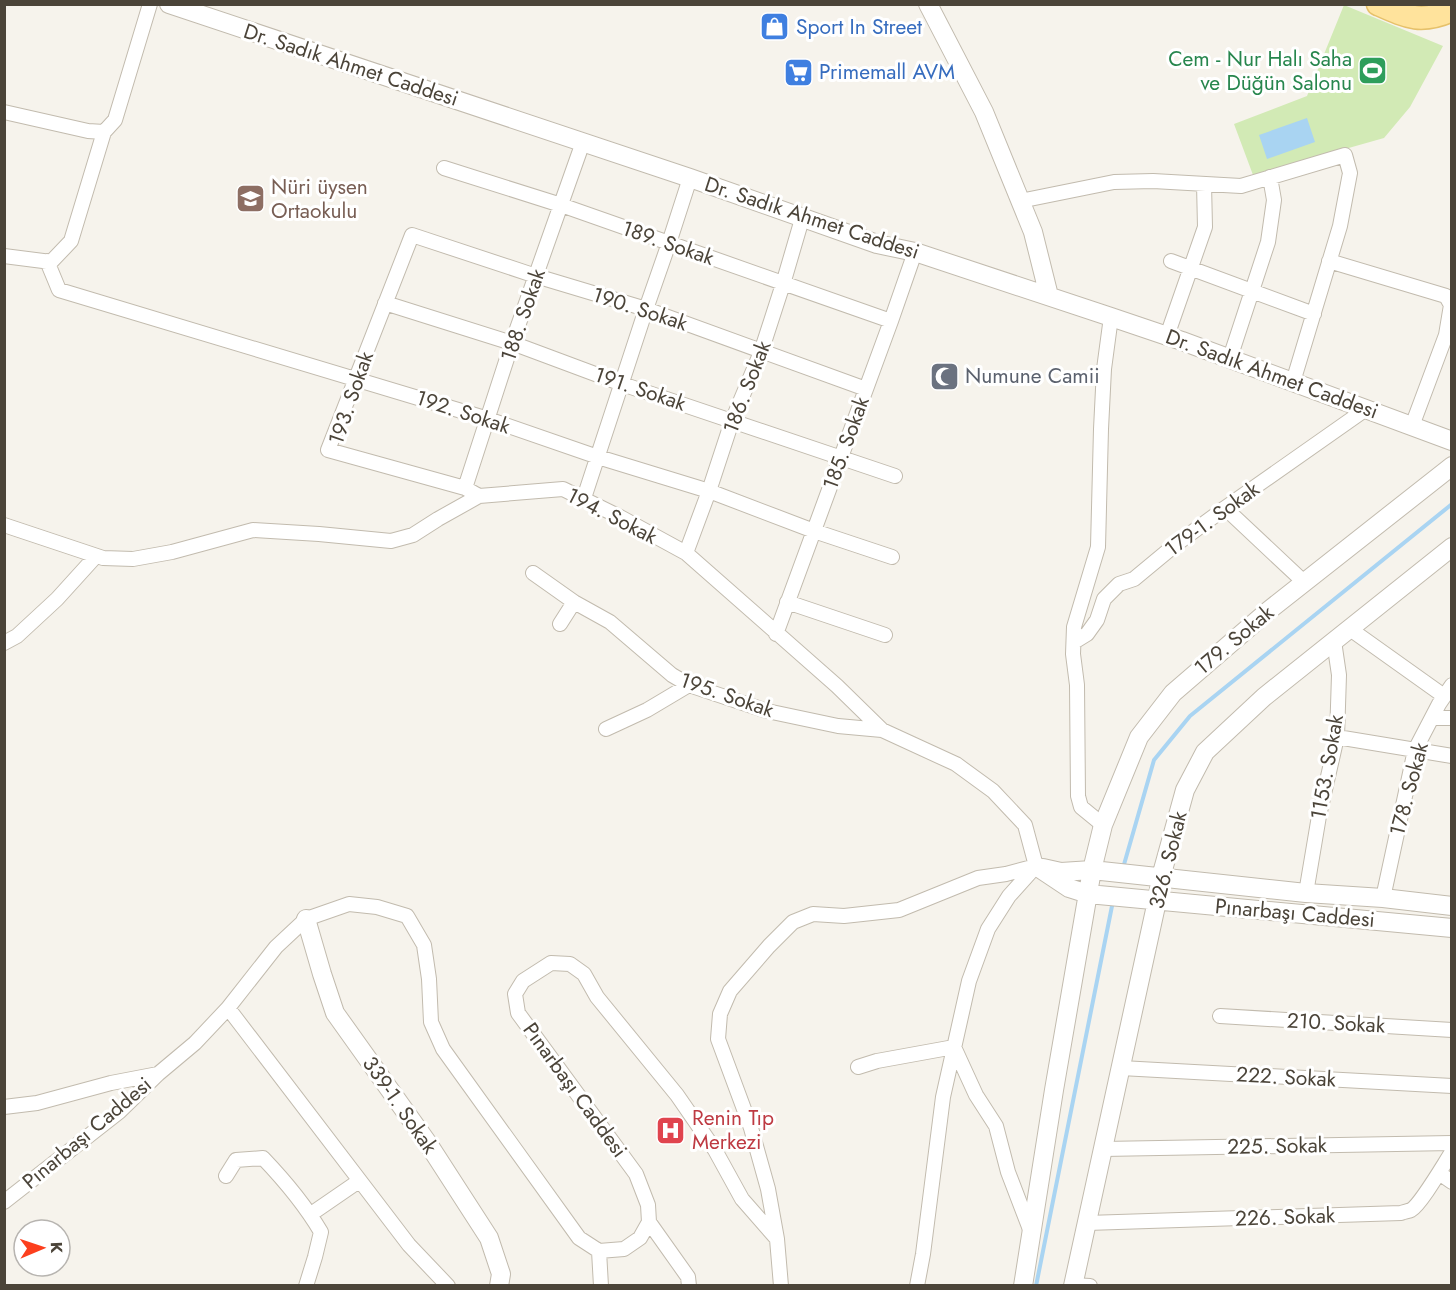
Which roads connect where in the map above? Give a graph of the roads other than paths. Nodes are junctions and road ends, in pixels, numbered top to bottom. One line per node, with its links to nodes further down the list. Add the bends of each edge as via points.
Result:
1 (150, 4): 7 (street, via 115,120)
2 (169, 4): 8 (street, Dr. Sadık Ahmet Caddesi)
3 (928, 4): 13 (street, via 984,112)
4 (1378, 4): 5 (main road, via 1407,17 1429,17)
5 (1452, 10)
6 (4, 112): 7 (street)
7 (104, 132): 20 (street, via 71,241 51,262)
8 (582, 142): 11 (street, Dr. Sadık Ahmet Caddesi); 14 (street, 188. Sokak)
9 (444, 168): 14 (street, 189. Sokak)
10 (1270, 177): 12 (street, via 1241,186); 22 (street, via 1345,155 1350,172); 26 (street, via 1274,200 1268,242)
11 (690, 178): 15 (street, Dr. Sadık Ahmet Caddesi); 17 (street)
12 (1204, 184): 13 (street, via 1114,182); 23 (street, via 1205,227)
13 (1020, 201): 27 (street, via 1033,232)
14 (561, 206): 17 (street, 189. Sokak); 24 (street, 188. Sokak)
15 (802, 219): 18 (street, Dr. Sadık Ahmet Caddesi); 25 (street, 186. Sokak)
16 (412, 235): 24 (street, 190. Sokak); 28 (street, 193. Sokak)
17 (669, 243): 25 (street, 189. Sokak); 29 (street)
18 (915, 252): 27 (street, Dr. Sadık Ahmet Caddesi); 32 (street, 185. Sokak)
19 (4, 256): 20 (street)
20 (46, 261): 37 (street, 192. Sokak, via 59,290)
21 (1171, 261): 23 (street)
22 (1329, 261): 30 (street); 44 (street, via 1446,296 1451,305 1446,335)
23 (1191, 268): 26 (street); 33 (street)
24 (536, 276): 29 (street, 190. Sokak); 34 (street, 188. Sokak)
25 (783, 284): 32 (street, 189. Sokak); 35 (street, 186. Sokak)
26 (1252, 291): 30 (street); 36 (street)
27 (1049, 296): 31 (street, Dr. Sadık Ahmet Caddesi)
28 (385, 303): 34 (street, 191. Sokak); 37 (street, 193. Sokak)
29 (646, 309): 35 (street, 190. Sokak); 39 (street)
30 (1314, 314): 38 (street)
31 (1111, 317): 33 (street, Dr. Sadık Ahmet Caddesi); 70 (street, via 1104,369 1098,547 1074,627)
32 (891, 321): 40 (street, 185. Sokak)
33 (1167, 336): 36 (street, Dr. Sadık Ahmet Caddesi)
34 (512, 344): 39 (street, 191. Sokak); 42 (street, 188. Sokak)
35 (761, 352): 40 (street, 190. Sokak); 43 (street, 186. Sokak)
36 (1230, 358): 38 (street, Dr. Sadık Ahmet Caddesi)
37 (356, 378): 42 (street, 192. Sokak); 50 (street, 193. Sokak, via 328,450)
38 (1293, 382): 41 (street, Dr. Sadık Ahmet Caddesi)
39 (622, 384): 43 (street, 191. Sokak); 46 (street)
40 (866, 389): 47 (street, 185. Sokak)
41 (1366, 409): 44 (street, Dr. Sadık Ahmet Caddesi); 54 (street, 179-1. Sokak)
42 (488, 419): 46 (street, 192. Sokak); 50 (street, 188. Sokak)
43 (732, 421): 47 (street, 191. Sokak); 51 (street, 186. Sokak)
44 (1412, 426): 45 (street, Dr. Sadık Ahmet Caddesi)
45 (1452, 441)
46 (598, 457): 51 (street, 192. Sokak); 53 (street)
47 (841, 457): 49 (street, 191. Sokak); 56 (street, 185. Sokak)
48 (1452, 466): 62 (street, 179. Sokak)
49 (895, 476)
50 (465, 488): 52 (street, 193. Sokak)
51 (709, 491): 56 (street, 192. Sokak); 58 (street, 186. Sokak)
52 (479, 496): 53 (street, 194. Sokak, via 563,489); 59 (street, 194. Sokak, via 413,535 391,541 253,530 133,559)
53 (584, 498): 58 (street, 194. Sokak)
54 (1225, 508): 62 (street); 70 (street, 179-1. Sokak, via 1134,579 1110,592 1087,634)
55 (4, 525): 59 (street, 194. Sokak)
56 (814, 531): 60 (street, 192. Sokak); 64 (street, 185. Sokak)
57 (1452, 547): 66 (street, 326. Sokak)
58 (686, 553): 67 (street, 194. Sokak)
59 (96, 556): 71 (street, via 57,599)
60 (892, 557)
61 (533, 573): 63 (street, 195. Sokak)
62 (1305, 583): 81 (street, 179. Sokak, via 1173,693 1139,737)
63 (574, 602): 65 (street); 72 (street, 195. Sokak, via 610,621)
64 (788, 602): 67 (street, 185. Sokak); 68 (street)
65 (560, 624)
66 (1350, 629): 69 (street, 326. Sokak); 73 (street)
67 (776, 634): 77 (street, 194. Sokak)
68 (885, 635)
69 (1334, 641): 78 (street, 1153. Sokak, via 1339,675); 84 (street, 326. Sokak, via 1264,697 1205,752 1185,790)
70 (1074, 642): 81 (street, via 1078,796 1081,807)
71 (4, 643)
72 (689, 685): 76 (street); 77 (street, 195. Sokak, via 767,711 838,726)
73 (1448, 691): 74 (street, 178. Sokak)
74 (1432, 718): 75 (street); 79 (street, 178. Sokak)
75 (1452, 718)
76 (606, 729)
77 (882, 730): 82 (street, 194. Sokak, via 956,764 993,791 1025,825)
78 (1336, 737): 79 (street); 85 (street, 1153. Sokak)
79 (1415, 750): 80 (street); 87 (street, 178. Sokak)
80 (1452, 756)
81 (1103, 825): 83 (street, 179. Sokak)
82 (1036, 866): 83 (street, Pınarbaşı Caddesi, via 1061,872); 86 (street, Pınarbaşı Caddesi, via 1069,888); 95 (street, via 1009,896 988,929 969,981); 113 (street, via 978,878 900,910 844,916 813,914 793,922 730,991 720,1014 718,1039 752,1128)
83 (1092, 870): 84 (street, Pınarbaşı Caddesi); 86 (street)
84 (1161, 877): 85 (street, Pınarbaşı Caddesi); 88 (street, 326. Sokak)
85 (1306, 893): 87 (street, Pınarbaşı Caddesi)
86 (1088, 894): 88 (street, Pınarbaşı Caddesi); 112 (street)
87 (1383, 898): 89 (street, Pınarbaşı Caddesi)
88 (1157, 901): 91 (street, Pınarbaşı Caddesi); 97 (street, 326. Sokak)
89 (1452, 906)
90 (306, 919): 92 (street, Pınarbaşı Caddesi, via 276,947); 114 (street, Pınarbaşı Caddesi, via 349,904 407,916 424,945 431,1022 443,1049 579,1238); 118 (street, 339-1. Sokak, via 335,1013 427,1142 489,1238 501,1274)
91 (1452, 928)
92 (228, 1008): 98 (street, Pınarbaşı Caddesi); 106 (street)
93 (1220, 1016): 94 (street, 210. Sokak)
94 (1452, 1030)
95 (954, 1047): 96 (street); 112 (street, via 976,1095 996,1126 1008,1172); 122 (street, via 943,1097)
96 (858, 1067)
97 (1120, 1068): 99 (street, 222. Sokak); 102 (street, 326. Sokak)
98 (158, 1074): 100 (street, via 37,1104); 108 (street, Pınarbaşı Caddesi, via 119,1112)
99 (1452, 1086)
100 (4, 1107)
101 (1452, 1143): 102 (street, 225. Sokak)
102 (1103, 1149): 111 (street, 326. Sokak)
103 (1452, 1152): 104 (street, 226. Sokak)
104 (1439, 1173): 107 (street); 111 (street, 226. Sokak, via 1417,1205 1401,1213)
105 (226, 1176): 109 (street, via 236,1160 263,1158)
106 (359, 1181): 109 (street); 117 (street, via 409,1245)
107 (1452, 1182)
108 (4, 1202)
109 (310, 1214): 116 (street, via 321,1232)
110 (649, 1222): 113 (street, Pınarbaşı Caddesi, via 648,1205 636,1174 518,1013 514,994 523,981 551,963 570,964 584,974 597,997 683,1104 742,1199); 114 (street, via 640,1238 624,1249); 120 (street, via 688,1277)
111 (1087, 1223): 115 (street, 326. Sokak)
112 (1031, 1232): 123 (street)
113 (777, 1239): 121 (street)
114 (599, 1251): 119 (street)
115 (1073, 1285): 124 (street)
116 (306, 1286)
117 (448, 1286)
118 (500, 1286)
119 (601, 1286)
120 (689, 1286)
121 (781, 1286)
122 (917, 1286)
123 (1023, 1286)
124 (1090, 1286)

